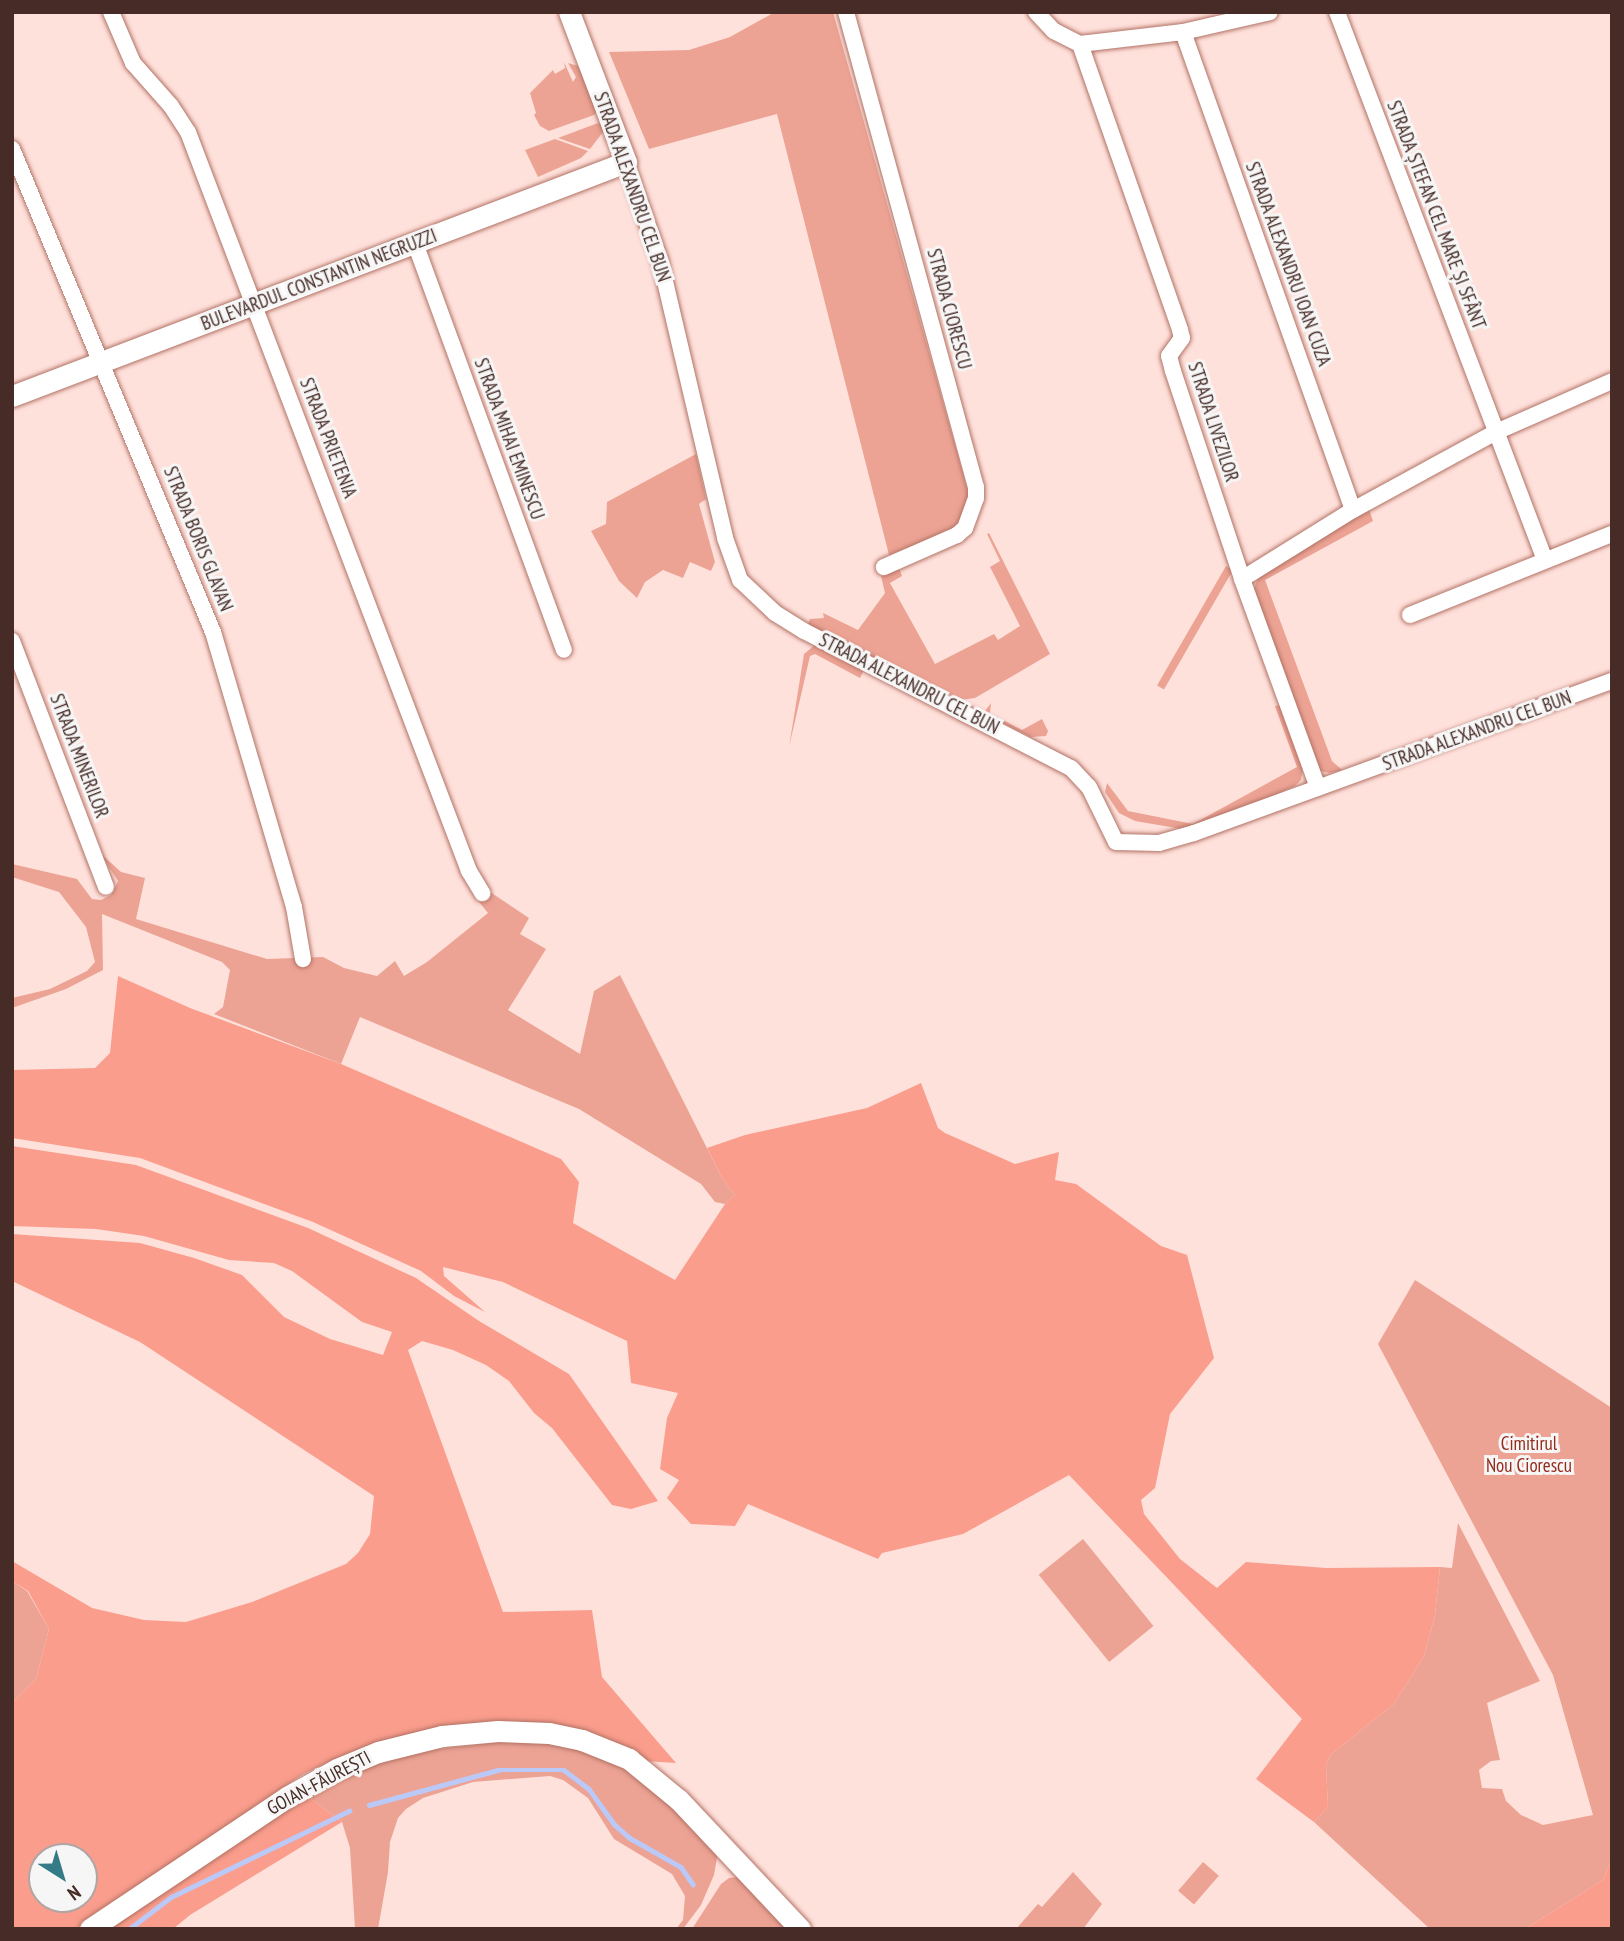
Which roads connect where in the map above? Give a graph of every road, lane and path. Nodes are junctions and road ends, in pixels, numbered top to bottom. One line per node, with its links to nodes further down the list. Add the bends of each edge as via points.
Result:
1 (111, 12): 12 (street, STRADA PRIETENIA, via 133,63 188,132)
2 (569, 12): 10 (street, STRADA ALEXANDRU CEL BUN)
3 (846, 12): 20 (street, STRADA CIORESCU, via 976,487 965,528 957,535)
4 (1036, 12): 8 (street, via 1054,31)
5 (1269, 12): 7 (street)
6 (1337, 12): 16 (street, STRADA ȘTEFAN CEL MARE ȘI SFÂNT)
7 (1183, 32): 8 (street); 17 (street, STRADA ALEXANDRU IOAN CUZA)
8 (1080, 44): 21 (street, STRADA LIVEZILOR, via 1180,330 1182,338 1169,356)
9 (12, 149): 13 (street, STRADA BORIS GLAVAN)
10 (626, 162): 11 (street, BULEVARDUL CONSTANTIN NEGRUZZI); 26 (street, STRADA ALEXANDRU CEL BUN, via 660,260 732,562 755,597 804,631 1071,768 1089,788 1116,842 1159,843 1194,834)
11 (415, 243): 12 (street, BULEVARDUL CONSTANTIN NEGRUZZI); 24 (street, STRADA MIHAI EMINESCU)
12 (256, 305): 13 (street, BULEVARDUL CONSTANTIN NEGRUZZI); 28 (street, STRADA PRIETENIA, via 464,858)
13 (102, 362): 15 (street, BULEVARDUL CONSTANTIN NEGRUZZI); 29 (street, STRADA BORIS GLAVAN, via 213,632 294,907)
14 (1612, 381): 16 (street)
15 (12, 396)
16 (1496, 432): 17 (street); 19 (street, STRADA ȘTEFAN CEL MARE ȘI SFÂNT)
17 (1353, 510): 21 (street)
18 (1612, 534): 19 (street)
19 (1545, 560): 22 (street)
20 (884, 567)
21 (1242, 579): 26 (street, STRADA LIVEZILOR)
22 (1410, 615)
23 (12, 641): 27 (street, STRADA MINERILOR)
24 (564, 650)
25 (1612, 681): 26 (street, STRADA ALEXANDRU CEL BUN)
26 (1318, 788)
27 (106, 887)
28 (482, 893)
29 (303, 959)
30 (90, 1929): 31 (street, GOIAN-FĂUREȘTI, via 276,1804 337,1769 403,1746 498,1731 582,1740 629,1759 679,1800)
31 (800, 1929)

